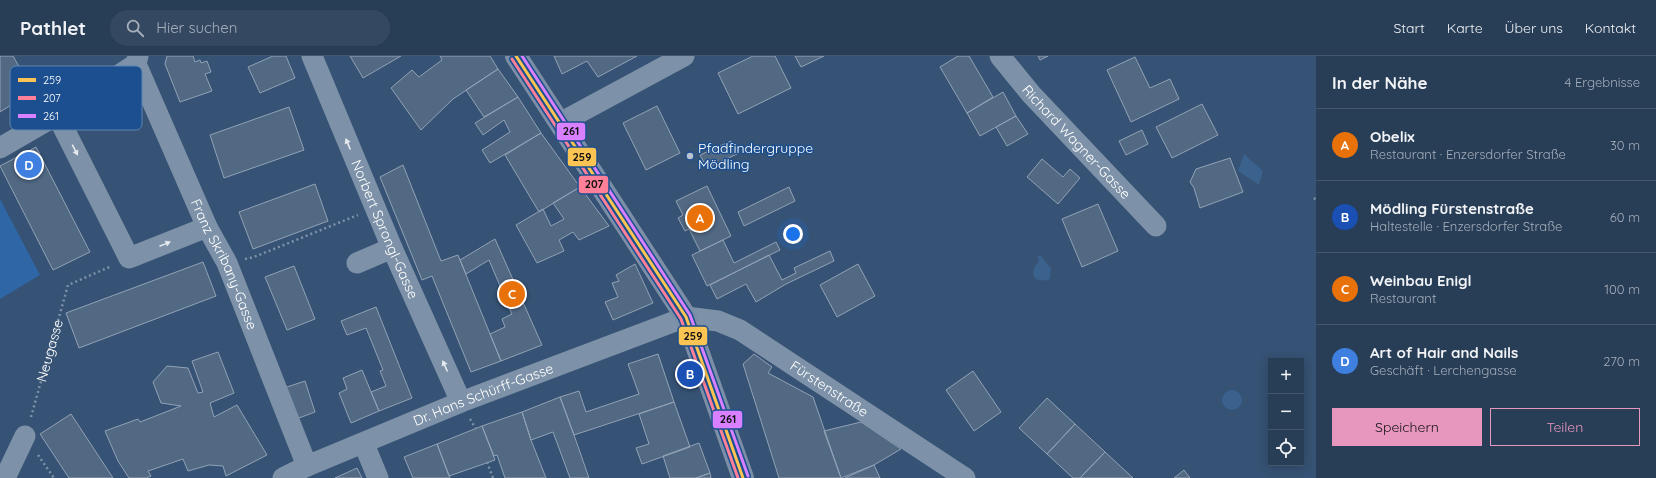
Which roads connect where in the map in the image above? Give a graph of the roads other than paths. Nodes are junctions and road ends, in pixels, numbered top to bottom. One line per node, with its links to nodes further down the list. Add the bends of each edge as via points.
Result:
1 (312, 56): 14 (street, Norbert Sprongl-Gasse, one-way to 1)
2 (516, 56): 8 (main road)
3 (684, 56): 8 (street)
4 (1000, 56): 12 (street, Richard Wagner-Gasse, via 1031,94)
5 (137, 60): 6 (street)
6 (128, 66)
7 (142, 72): 13 (street, Franz Skribany-Gasse)
8 (560, 122): 16 (main road)
9 (32, 130): 11 (street)
10 (65, 130): 13 (street, one-way to 13, via 129,258)
11 (0, 148)
12 (1156, 226)
13 (208, 227): 20 (street, Franz Skribany-Gasse, via 227,263)
14 (392, 248): 15 (street); 17 (street, Norbert Sprongl-Gasse, one-way to 14)
15 (357, 263)
16 (686, 317): 17 (street, Dr. Hans Schürff-Gasse); 24 (main road); 25 (street, Fürstenstraße, via 718,321 740,330)
17 (461, 402): 19 (street, Dr. Hans Schürff-Gasse)
18 (25, 436): 21 (street)
19 (364, 444): 20 (street, Dr. Hans Schürff-Gasse); 23 (street)
20 (307, 466): 22 (street, Dr. Hans Schürff-Gasse)
21 (5, 478)
22 (283, 478)
23 (378, 478)
24 (743, 478)
25 (965, 478)

